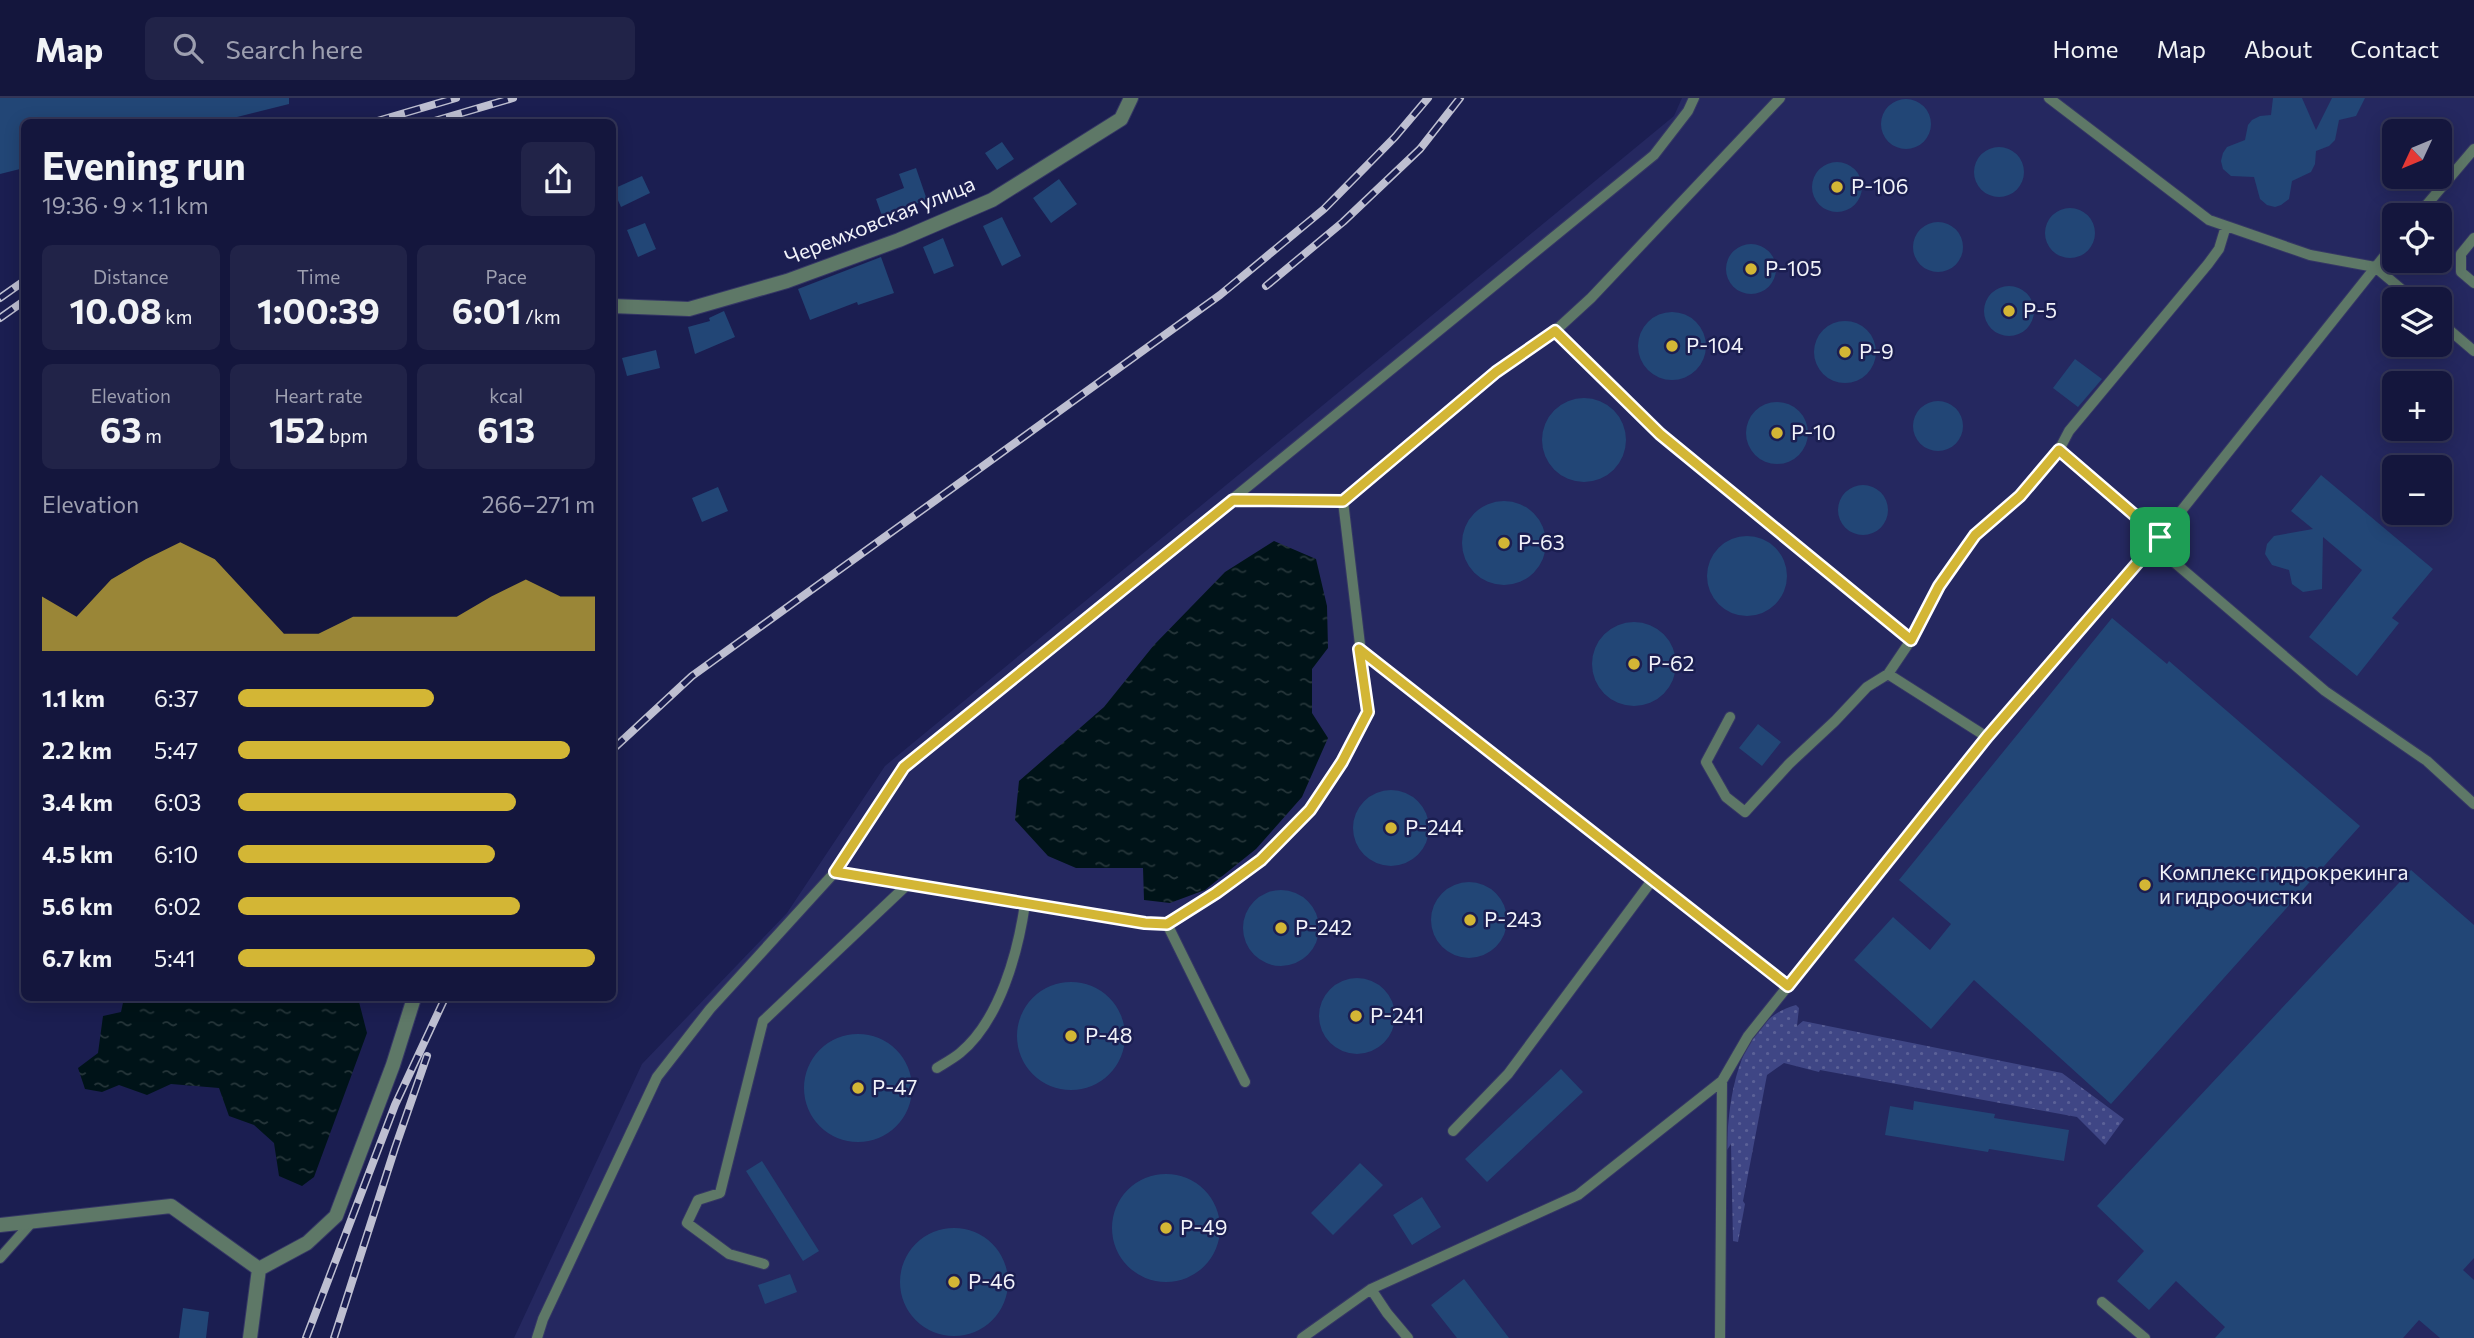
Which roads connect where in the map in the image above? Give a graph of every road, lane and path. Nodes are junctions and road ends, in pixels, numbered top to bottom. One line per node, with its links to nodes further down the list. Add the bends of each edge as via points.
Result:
1 (1130, 98): 13 (street, Черемховская улица, via 1121,119 992,200 899,240 787,281 688,309)
2 (1694, 98): 18 (lane, via 1654,155)
3 (1780, 98): 14 (lane)
4 (2049, 98): 7 (lane, via 2209,220)
5 (2474, 149): 6 (lane)
6 (2428, 203)
7 (2226, 226): 10 (lane, via 2311,255); 17 (lane, via 2214,257 2069,431)
8 (2474, 238): 11 (lane, via 2461,254 2461,272)
9 (2382, 259): 10 (lane)
10 (2375, 267): 12 (lane); 20 (lane)
11 (2474, 283)
12 (2399, 287)
13 (616, 306)
14 (1555, 331): 19 (lane, via 1496,372); 21 (lane, via 1660,434)
15 (2452, 332): 16 (lane)
16 (2474, 351)
17 (2059, 450): 20 (lane); 21 (lane, via 2020,496 1975,535 1939,586)
18 (1233, 500): 19 (lane); 27 (lane, via 904,767)
19 (1343, 501): 22 (lane)
20 (2157, 541): 25 (lane); 26 (lane, via 2325,691 2427,761)
21 (1911, 640): 23 (lane)
22 (1359, 649): 28 (lane); 31 (lane, via 1368,712 1310,810 1261,860)
23 (1888, 674): 24 (lane, via 1867,687 1745,812 1726,797 1706,762); 25 (lane)
24 (1730, 717)
25 (1987, 737): 32 (lane)
26 (2474, 804)
27 (835, 872): 29 (lane); 46 (lane, via 710,1009 657,1077)
28 (1653, 879): 32 (lane); 37 (lane, via 1508,1074)
29 (908, 884): 30 (lane); 41 (lane, via 763,1021 720,1193 698,1200 687,1223 730,1254)
30 (1025, 904): 31 (lane); 34 (lane, via 1019,944 987,1021 961,1052)
31 (1167, 924): 36 (lane)
32 (1788, 986): 35 (lane, via 1748,1035)
33 (413, 1001): 42 (street, via 336,1216 307,1243)
34 (937, 1068)
35 (1722, 1081): 43 (lane, via 1578,1195); 49 (lane)
36 (1245, 1082)
37 (1453, 1131)
38 (32, 1222): 39 (street); 40 (lane); 42 (street, via 171,1206)
39 (0, 1225)
40 (0, 1258)
41 (764, 1264)
42 (259, 1269): 45 (street)
43 (1371, 1289): 47 (lane); 48 (lane)
44 (2102, 1302): 50 (lane)
45 (250, 1338)
46 (537, 1338)
47 (1303, 1338)
48 (1408, 1338)
49 (1720, 1338)
50 (2145, 1338)

